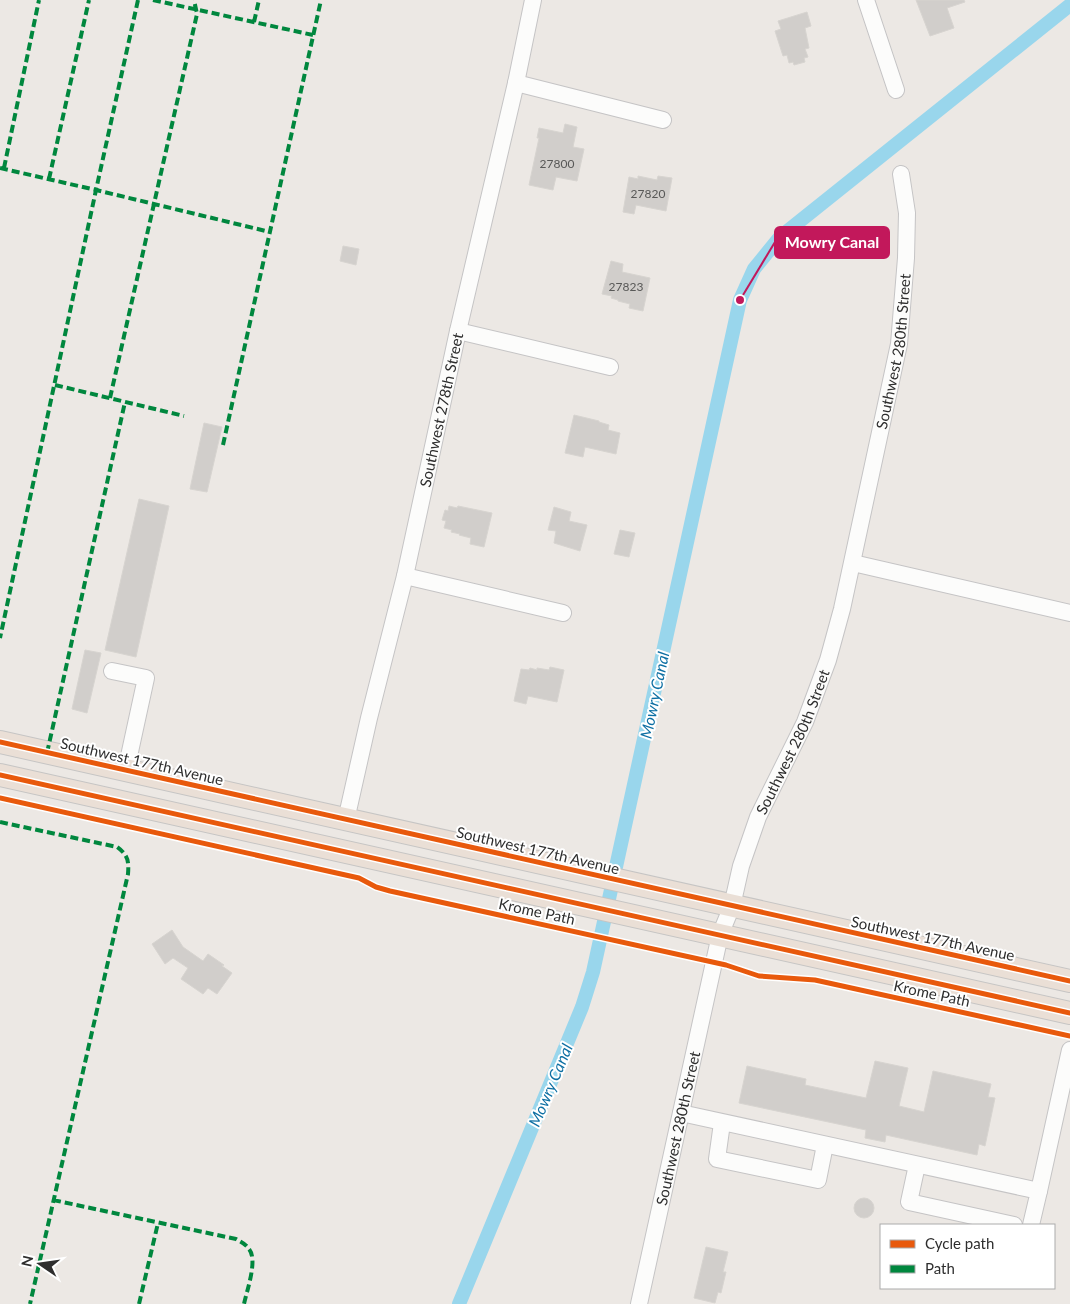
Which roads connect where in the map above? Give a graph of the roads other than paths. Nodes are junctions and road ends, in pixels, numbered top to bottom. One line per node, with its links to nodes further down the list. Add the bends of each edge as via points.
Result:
1 (533, 0): 3 (street, Southwest 278th Street)
2 (866, 0): 4 (street)
3 (516, 83): 5 (street); 7 (street, Southwest 278th Street)
4 (896, 90)
5 (663, 120)
6 (901, 174): 9 (street, Southwest 280th Street, via 907,213 900,344)
7 (458, 331): 8 (street); 10 (street, Southwest 278th Street)
8 (610, 367)
9 (853, 563): 12 (street); 21 (street, Southwest 280th Street, via 828,660 805,722 758,817 741,866)
10 (405, 576): 11 (street); 19 (street, Southwest 278th Street)
11 (563, 613)
12 (1070, 614)
13 (112, 671): 16 (street, via 146,678)
14 (0, 742): 15 (highway, Southwest 177th Avenue)
15 (48, 753): 16 (highway, Southwest 177th Avenue); 17 (highway, via 41,762 28,769)
16 (126, 770): 19 (highway, Southwest 177th Avenue)
17 (0, 771)
18 (0, 775): 20 (highway)
19 (346, 820): 20 (highway, via 326,829); 21 (highway, Southwest 177th Avenue)
20 (285, 838): 22 (highway)
21 (732, 906): 22 (street, Southwest 280th Street); 23 (highway, Southwest 177th Avenue)
22 (720, 935): 24 (highway); 26 (street, Southwest 280th Street)
23 (1070, 981)
24 (1070, 1013)
25 (1070, 1050): 30 (street)
26 (681, 1113): 27 (street); 33 (street, Southwest 280th Street)
27 (722, 1123): 28 (street); 28 (street, via 717,1159 726,1161 818,1180)
28 (825, 1145): 29 (street)
29 (917, 1165): 30 (street); 31 (street, via 909,1202)
30 (1038, 1191): 32 (street)
31 (1009, 1224)
32 (1031, 1224)
33 (639, 1304)

